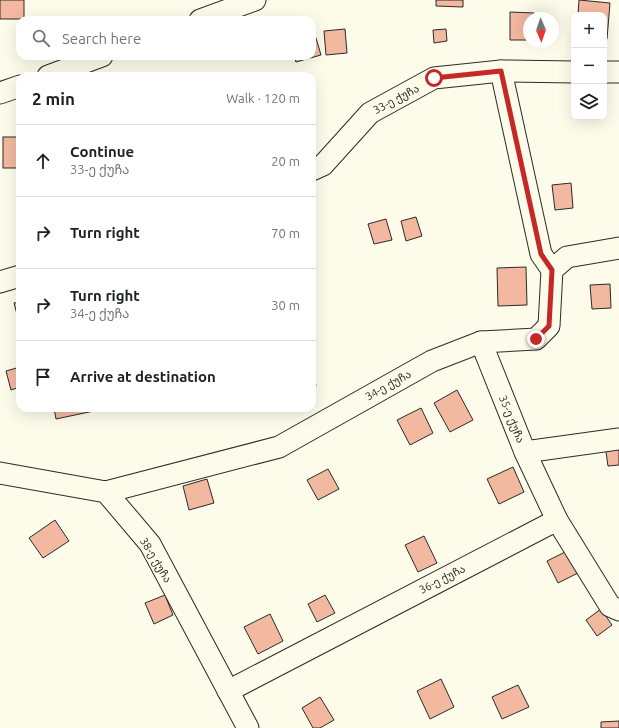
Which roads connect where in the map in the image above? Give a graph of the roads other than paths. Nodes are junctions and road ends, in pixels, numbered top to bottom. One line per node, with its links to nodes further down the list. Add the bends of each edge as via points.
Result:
1 (255, 0): 2 (street)
2 (211, 16)
3 (91, 60): 5 (street)
4 (501, 71): 6 (street, 33-ე ქუჩა); 11 (street, 33-ე ქუჩა, via 434,78 370,112 323,165); 13 (street, via 541,254)
5 (59, 72)
6 (571, 72)
7 (607, 72): 8 (street)
8 (619, 72)
9 (16, 88): 10 (street)
10 (0, 94)
11 (316, 168)
12 (619, 248): 13 (street, via 567,257)
13 (552, 270): 16 (street, 34-ე ქუჩა, via 549,326 536,339)
14 (16, 277): 15 (street)
15 (0, 282)
16 (481, 342): 18 (street, 35-ე ქუჩა); 20 (street, 34-ე ქუჩა, via 432,361 279,447)
17 (619, 438): 18 (street, 35-ე ქუჩა)
18 (525, 452): 21 (street)
19 (0, 473): 20 (street)
20 (106, 492): 23 (street, 38-ე ქუჩა, via 150,544)
21 (557, 520): 22 (street, via 610,606); 23 (street, 36-ე ქუჩა)
22 (619, 610)
23 (228, 691): 24 (street, 38-ე ქუჩა)
24 (248, 728)

